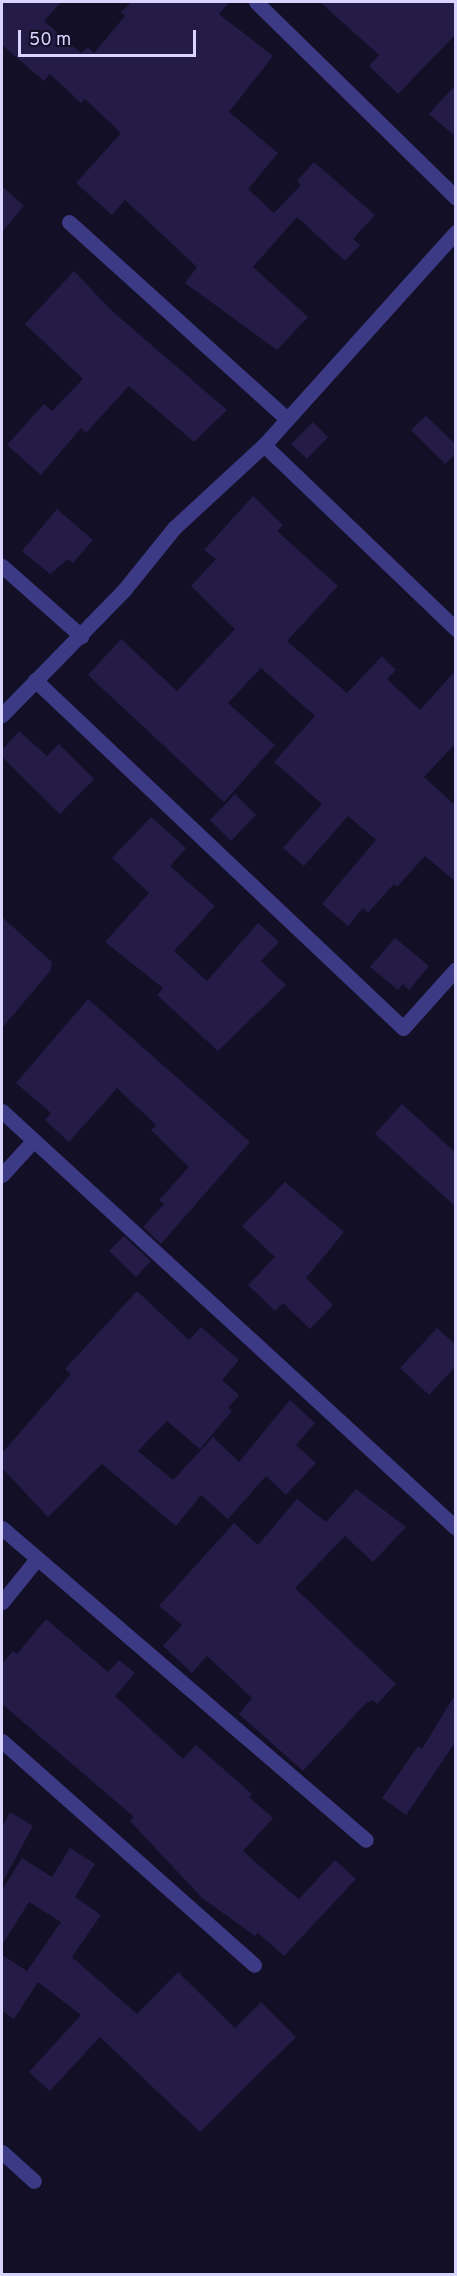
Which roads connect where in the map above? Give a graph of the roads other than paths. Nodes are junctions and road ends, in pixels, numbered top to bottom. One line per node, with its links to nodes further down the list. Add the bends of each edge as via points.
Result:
1 (256, 2): 2 (street)
2 (456, 198)
3 (69, 222): 5 (street)
4 (456, 232): 5 (street)
5 (287, 419): 6 (street)
6 (264, 445): 8 (street); 9 (street, via 174,528)
7 (2, 566): 9 (street)
8 (456, 629)
9 (81, 636): 10 (street)
10 (35, 680): 11 (street); 12 (street, via 403,1028)
11 (2, 715)
12 (456, 969)
13 (2, 1111): 14 (street)
14 (32, 1142): 15 (street); 17 (street)
15 (2, 1175)
16 (2, 1528): 18 (street)
17 (456, 1528)
18 (36, 1560): 19 (street); 21 (street)
19 (2, 1602)
20 (2, 1741): 22 (street)
21 (366, 1840)
22 (254, 1965)
23 (2, 2152): 24 (street)
24 (34, 2181)

